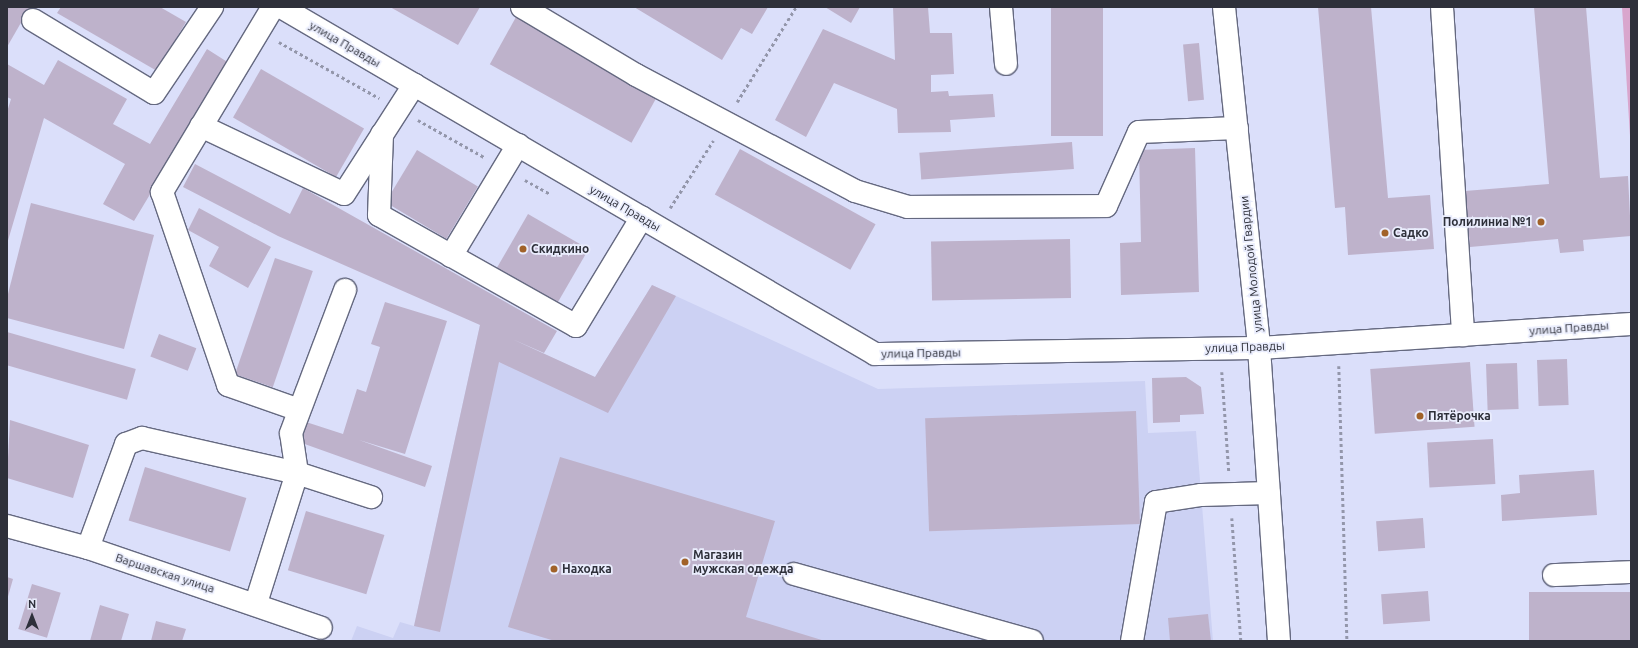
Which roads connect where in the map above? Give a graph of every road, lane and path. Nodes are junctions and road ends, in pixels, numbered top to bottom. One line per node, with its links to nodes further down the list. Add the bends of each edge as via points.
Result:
1 (212, 7): 7 (street, via 154,93)
2 (522, 7): 11 (street, via 636,75 855,191 908,207 1106,206 1138,132)
3 (1001, 7): 8 (street)
4 (1224, 7): 11 (street, улица Молодой Гвардии)
5 (1442, 7): 18 (street)
6 (284, 8): 9 (street, улица Правды); 10 (street)
7 (33, 20)
8 (1006, 64)
9 (414, 85): 12 (street); 13 (street, улица Правды)
10 (201, 126): 12 (street, via 344,194); 21 (street, via 162,192 228,386)
11 (1237, 128): 19 (street, улица Молодой Гвардии)
12 (382, 134): 15 (street, via 379,215)
13 (518, 145): 14 (street, улица Правды); 15 (street)
14 (642, 217): 15 (street, via 576,326); 19 (street, улица Правды, via 875,354)
15 (451, 256)
16 (345, 290): 21 (street)
17 (1631, 324): 18 (street, улица Правды)
18 (1463, 335): 19 (street, улица Правды)
19 (1259, 348): 23 (street, улица Молодой Гвардии)
20 (1347, 361): 35 (path, via 1339,362)
21 (299, 410): 22 (street, via 291,433)
22 (297, 473): 24 (street); 26 (street, via 142,438 126,444); 30 (street)
23 (1269, 493): 33 (street, via 1201,496 1156,502); 34 (street, улица Молодой Гвардии)
24 (372, 497)
25 (7, 526): 26 (street, Варшавская улица)
26 (88, 548): 30 (street, Варшавская улица)
27 (1631, 572): 29 (street)
28 (794, 574): 32 (street)
29 (1554, 575)
30 (256, 603): 31 (street, Варшавская улица)
31 (321, 628)
32 (1032, 641)
33 (1132, 641)
34 (1279, 641)
35 (1348, 641)

